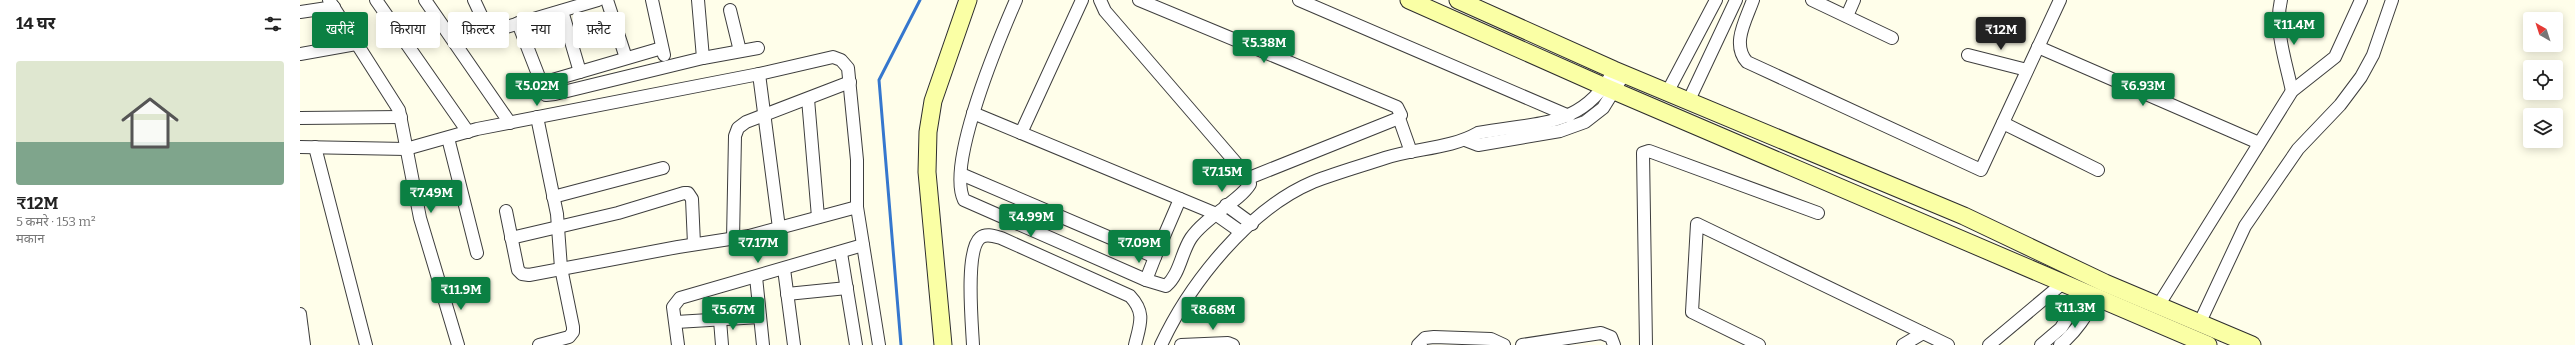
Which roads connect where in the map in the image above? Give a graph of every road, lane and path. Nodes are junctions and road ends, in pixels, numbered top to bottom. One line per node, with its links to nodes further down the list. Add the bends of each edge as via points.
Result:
1 (376, 0): 68 (street)
2 (426, 0): 66 (street)
3 (474, 0): 31 (street, via 489,32)
4 (598, 0): 27 (street)
5 (607, 0): 42 (street)
6 (652, 0): 37 (street)
7 (698, 0): 43 (street)
8 (968, 0): 125 (street, via 934,101 928,132 927,172)
9 (1016, 0): 58 (street, via 997,43)
10 (1082, 0): 69 (street)
11 (1100, 0): 80 (street, via 1104,11)
12 (1139, 0): 65 (street, via 1397,107 1401,115)
13 (1299, 0): 61 (street)
14 (1409, 0): 52 (street)
15 (1458, 0): 47 (street)
16 (1716, 0): 53 (street)
17 (1736, 0): 57 (street)
18 (1753, 0): 67 (street, via 1738,41 1739,54 1746,62 1981,170)
19 (1812, 0): 30 (street)
20 (1854, 0): 30 (street)
21 (2060, 0): 33 (street)
22 (2281, 0): 54 (street, via 2278,11 2282,45)
23 (2361, 0): 54 (street, via 2336,57)
24 (2392, 0): 113 (street, via 2373,55 2361,77 2340,105 2298,149 2244,226)
25 (331, 4): 28 (street)
26 (730, 10): 39 (street)
27 (562, 11): 29 (street); 46 (street)
28 (300, 12)
29 (558, 12)
30 (1847, 16): 32 (street)
31 (517, 23)
32 (1892, 38)
33 (2038, 47): 45 (street); 72 (street)
34 (334, 48): 40 (street)
35 (359, 48): 62 (street, via 396,104)
36 (528, 48): 50 (street)
37 (662, 48): 42 (street); 44 (street)
38 (758, 48): 39 (street)
39 (740, 51): 43 (street)
40 (300, 54)
41 (1968, 55): 45 (street)
42 (626, 58): 46 (street)
43 (703, 58): 44 (street)
44 (666, 66): 55 (street)
45 (2027, 70): 67 (street)
46 (580, 72): 50 (street)
47 (1619, 72): 52 (street); 53 (street)
48 (759, 74): 49 (street, via 833,57 841,60 848,68); 59 (street); 60 (street)
49 (850, 82): 56 (street); 84 (street, via 857,160)
50 (541, 83): 51 (street); 55 (street)
51 (525, 88)
52 (1610, 89): 61 (street, via 1588,106); 71 (street, via 1603,108 1573,128 1478,145); 104 (street)
53 (1668, 91): 57 (street)
54 (2292, 91): 72 (street)
55 (546, 95): 59 (street)
56 (808, 99): 60 (street); 88 (street)
57 (1689, 100): 108 (street, via 1964,216)
58 (973, 113): 69 (street); 79 (street)
59 (550, 114): 63 (street)
60 (766, 114): 91 (street); 94 (street, via 746,122 738,128 735,136)
61 (1569, 116): 71 (street, via 1478,133)
62 (401, 117): 64 (street); 75 (street)
63 (537, 117): 66 (street); 81 (street)
64 (300, 118)
65 (1399, 118): 76 (street); 80 (street)
66 (510, 123): 68 (street)
67 (2003, 124): 78 (street)
68 (468, 132): 70 (street)
69 (1021, 133): 82 (street)
70 (448, 138): 75 (street); 97 (street)
71 (1465, 140): 76 (street)
72 (2259, 143): 108 (street)
73 (300, 147): 74 (street)
74 (315, 147): 75 (street); 116 (street)
75 (406, 149): 117 (street, via 420,218)
76 (1411, 152): 89 (street, via 1387,157 1312,183 1286,197)
77 (663, 168): 81 (street)
78 (2098, 170)
79 (961, 174): 99 (street); 103 (street, via 961,194 970,204)
80 (1249, 178): 83 (street, via 1248,187)
81 (553, 197): 90 (street)
82 (1180, 199): 86 (street); 99 (street)
83 (1226, 205): 86 (street); 89 (street)
84 (857, 206): 88 (street); 96 (street)
85 (506, 211): 93 (street)
86 (1214, 213): 92 (street); 103 (street, via 1191,238 1166,286)
87 (1818, 213): 135 (street, via 1649,151 1643,153)
88 (818, 217): 91 (street)
89 (1252, 224): 92 (street)
90 (557, 227): 93 (street); 95 (street, via 618,213 684,192 692,199); 100 (street)
91 (779, 228): 94 (street)
92 (1242, 232): 128 (street, via 1177,312)
93 (511, 238): 100 (street, via 519,273 529,275)
94 (733, 239): 95 (street)
95 (694, 244): 100 (street)
96 (863, 245): 98 (street); 124 (street)
97 (477, 253)
98 (841, 253): 101 (street); 105 (street)
99 (1155, 257): 103 (street)
100 (561, 268): 118 (street, via 573,332 569,337)
101 (784, 269): 102 (street); 106 (street)
102 (756, 277): 110 (street); 112 (street, via 680,298 673,307)
103 (1146, 280)
104 (2064, 283): 107 (street); 139 (street)
105 (847, 288): 106 (street); 123 (street)
106 (787, 294): 122 (street)
107 (2090, 295): 140 (street); 141 (street, via 2085,318); 142 (street)
108 (2158, 306): 113 (street)
109 (300, 314): 115 (street)
110 (760, 317): 111 (street); 121 (street)
111 (720, 320): 112 (street); 120 (street)
112 (676, 322): 119 (street)
113 (2200, 322): 143 (street)
114 (1923, 333): 136 (street, via 1697,224 1692,312); 137 (street); 138 (street)
115 (304, 345)
116 (366, 345)
117 (458, 345)
118 (539, 345)
119 (678, 345)
120 (722, 345)
121 (763, 345)
122 (794, 345)
123 (856, 345)
124 (879, 345)
125 (943, 345)
126 (973, 345): 127 (street, via 970,293 973,254 981,237 989,235 1008,241 1130,296 1142,316)
127 (1135, 345)
128 (1161, 345)
129 (1181, 345): 130 (street, via 1228,342)
130 (1233, 345)
131 (1418, 345): 132 (street, via 1425,338 1434,337 1491,339)
132 (1504, 345)
133 (1522, 345): 134 (street, via 1601,333 1611,337)
134 (1614, 345)
135 (1646, 345)
136 (1759, 345)
137 (1903, 345)
138 (1948, 345)
139 (1989, 345)
140 (2041, 345)
141 (2060, 345)
142 (2208, 345)
143 (2252, 345)

